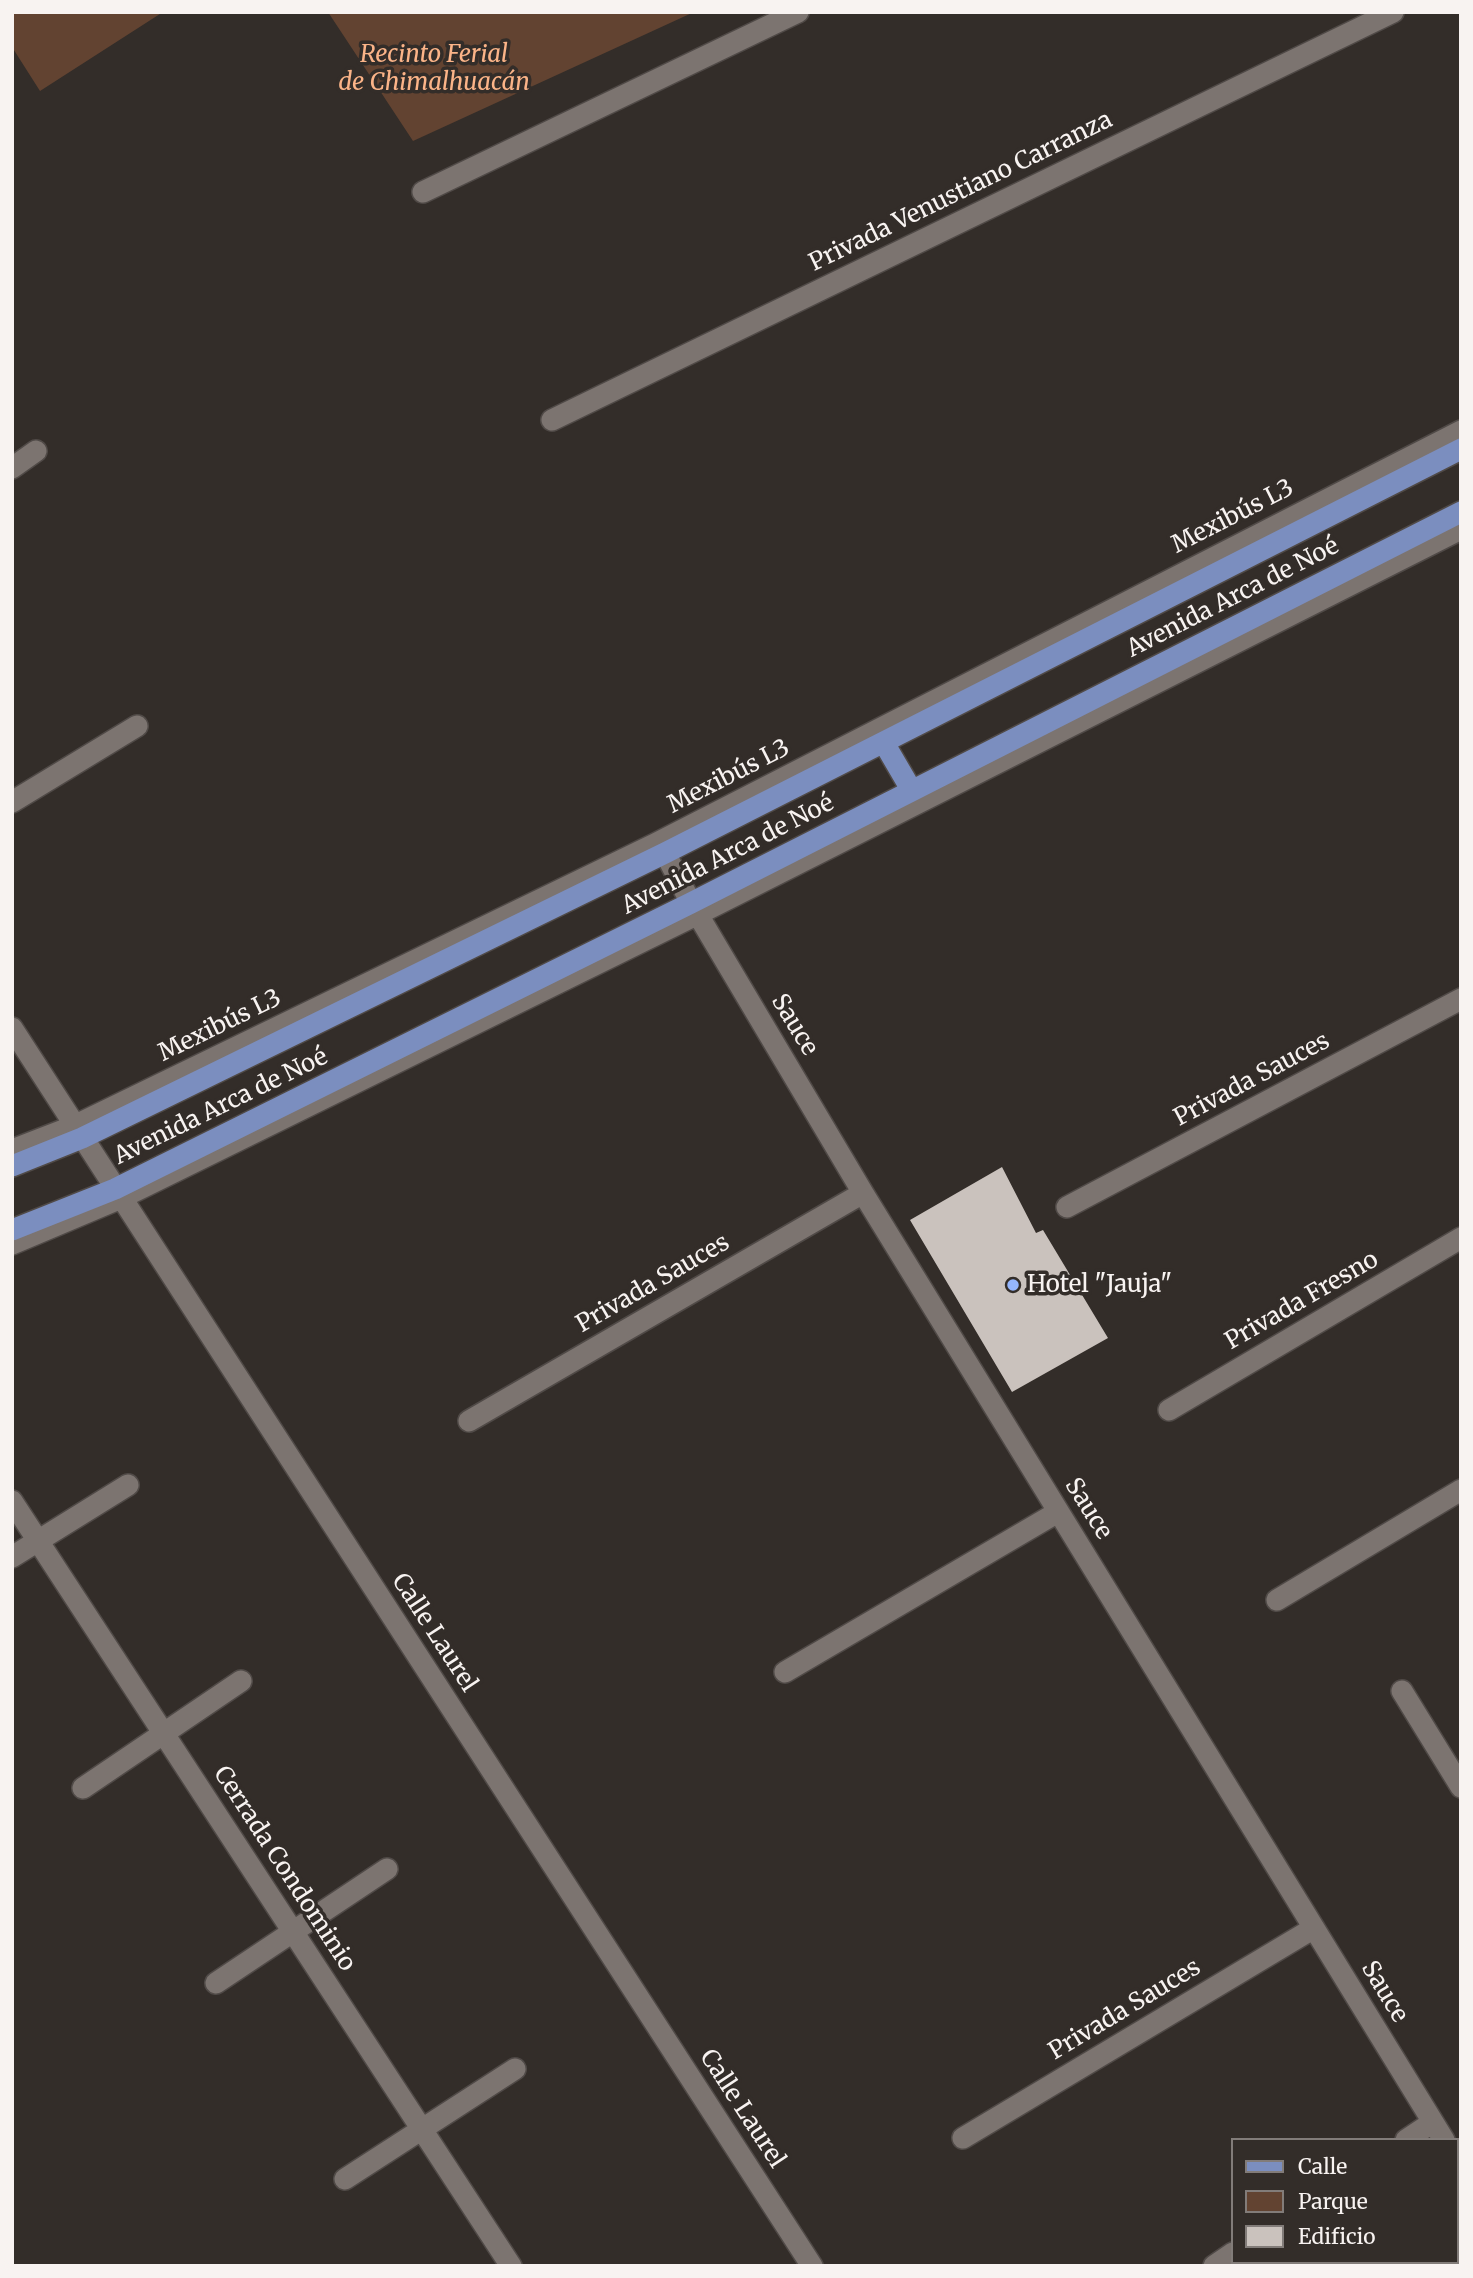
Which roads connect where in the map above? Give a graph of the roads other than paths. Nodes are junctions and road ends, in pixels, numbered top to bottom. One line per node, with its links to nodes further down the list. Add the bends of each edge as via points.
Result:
1 (798, 12): 3 (street)
2 (1393, 12): 4 (street, Privada Venustiano Carranza)
3 (423, 192)
4 (552, 419)
5 (1461, 431): 19 (street, Mexibús L3, via 667,838)
6 (1461, 449): 12 (main road, Avenida Arca de Noé)
7 (36, 452): 8 (street)
8 (12, 468)
9 (1461, 512): 13 (main road, Avenida Arca de Noé)
10 (1461, 529): 16 (street)
11 (137, 726): 14 (street)
12 (884, 743): 13 (main road); 15 (main road, Avenida Arca de Noé)
13 (912, 791): 16 (main road, Avenida Arca de Noé)
14 (12, 802)
15 (665, 853): 16 (street, Sauce); 19 (main road, Avenida Arca de Noé)
16 (694, 909): 22 (street, Sauce); 23 (main road, Avenida Arca de Noé)
17 (1461, 999): 24 (street, Privada Sauces)
18 (12, 1028): 19 (street, Calle Laurel)
19 (78, 1132): 20 (street, Mexibús L3); 21 (main road, Avenida Arca de Noé); 23 (street, Calle Laurel)
20 (12, 1150)
21 (12, 1166)
22 (863, 1193): 29 (street, Privada Sauces); 33 (street, Sauce)
23 (118, 1194): 25 (main road, Avenida Arca de Noé); 27 (street); 55 (street, Calle Laurel)
24 (1068, 1208)
25 (12, 1230)
26 (1461, 1238): 28 (street, Privada Fresno)
27 (12, 1244)
28 (1169, 1410)
29 (469, 1421)
30 (128, 1485): 34 (street)
31 (1461, 1490): 36 (street)
32 (12, 1501): 34 (street, Cerrada Condominio)
33 (1058, 1512): 37 (street); 44 (street, Sauce)
34 (38, 1541): 35 (street); 40 (street, Cerrada Condominio)
35 (12, 1557)
36 (1277, 1600)
37 (785, 1672)
38 (241, 1681): 40 (street)
39 (1402, 1691): 41 (street)
40 (164, 1734): 42 (street); 45 (street, Cerrada Condominio)
41 (1461, 1787)
42 (83, 1788)
43 (387, 1869): 45 (street)
44 (1314, 1928): 49 (street, Sauce); 50 (street, Privada Sauces)
45 (292, 1931): 46 (street); 48 (street, Cerrada Condominio)
46 (216, 1983)
47 (515, 2070): 48 (street)
48 (422, 2129): 52 (street); 54 (street, Cerrada Condominio)
49 (1438, 2131): 51 (street)
50 (963, 2138)
51 (1413, 2138)
52 (345, 2179)
53 (1232, 2254): 56 (street)
54 (511, 2266)
55 (812, 2266)
56 (1214, 2266)

